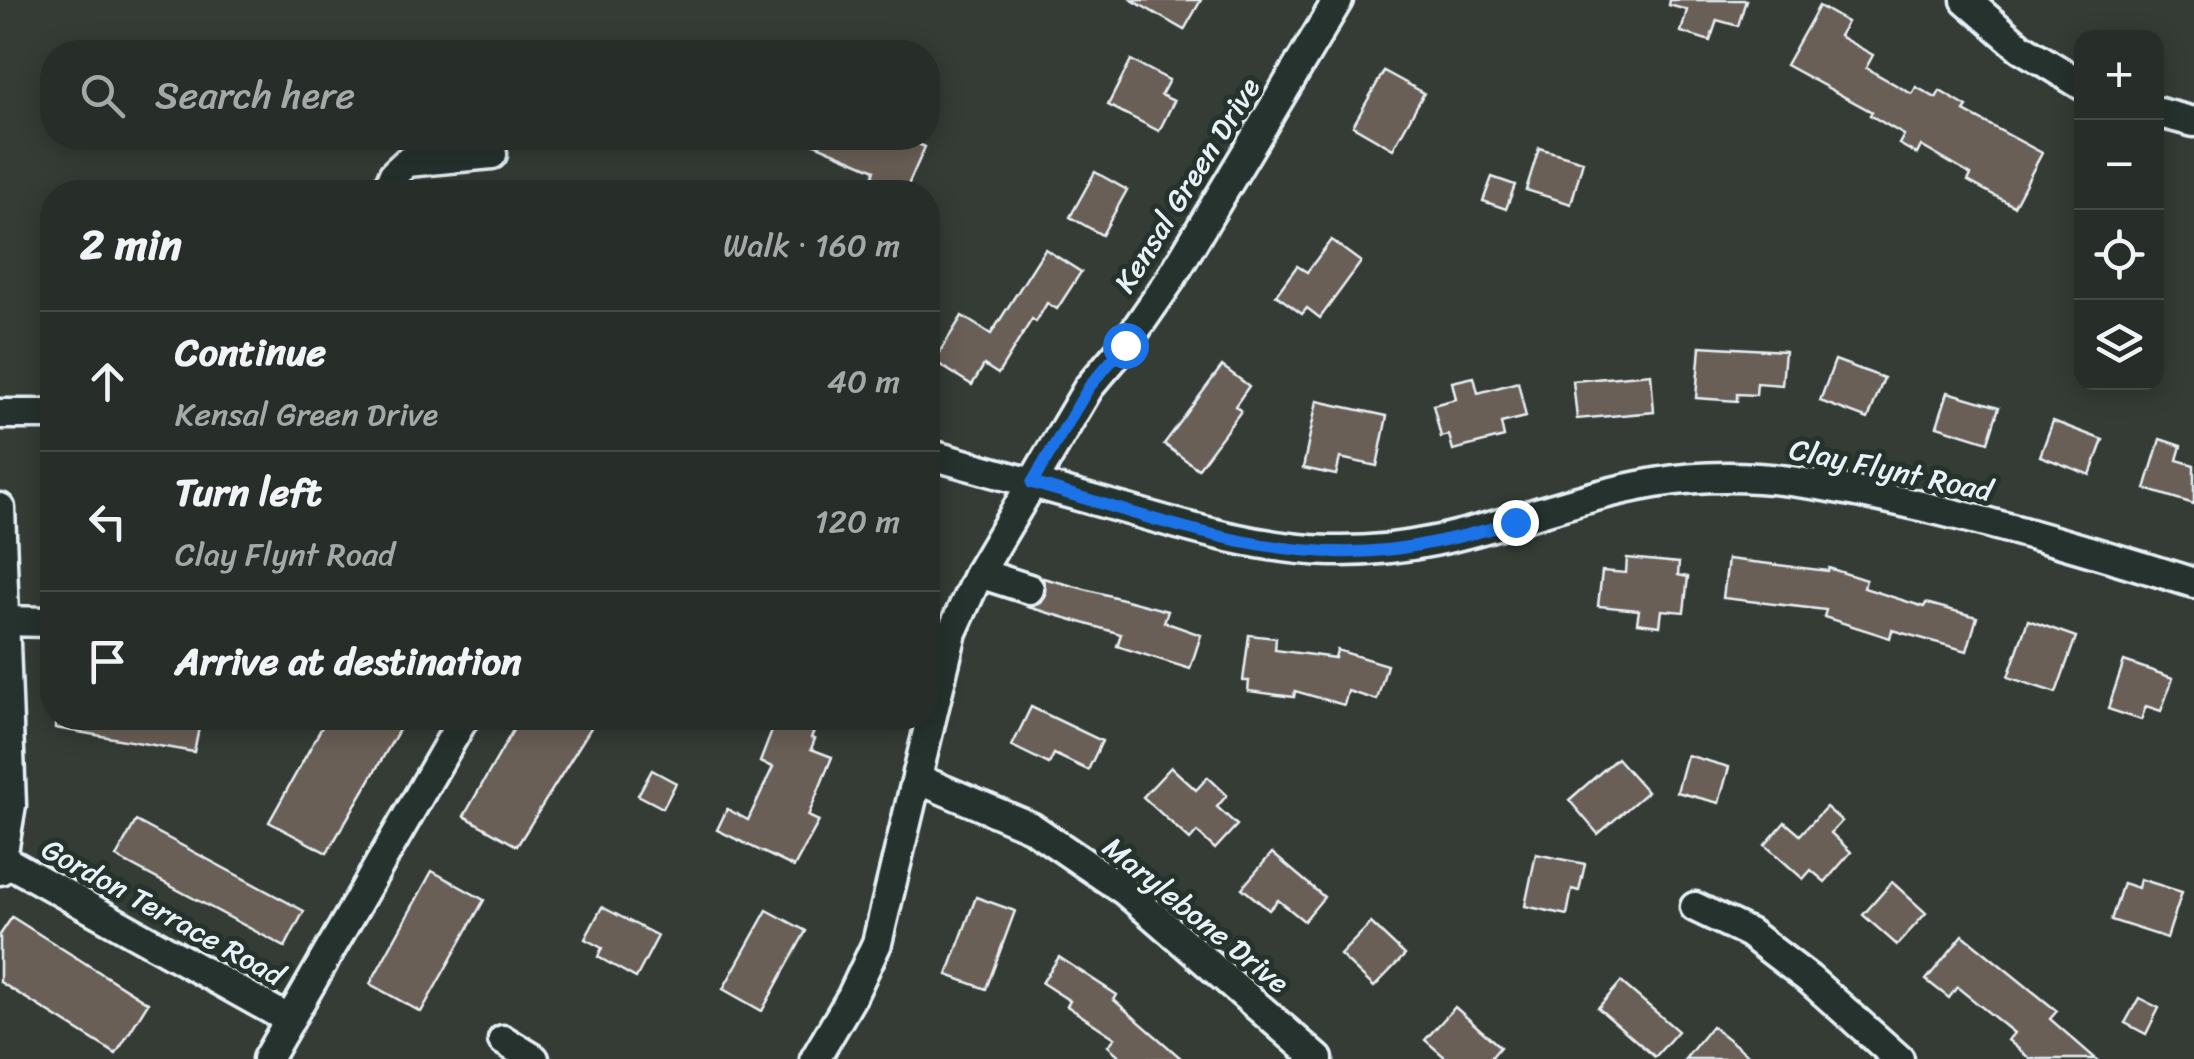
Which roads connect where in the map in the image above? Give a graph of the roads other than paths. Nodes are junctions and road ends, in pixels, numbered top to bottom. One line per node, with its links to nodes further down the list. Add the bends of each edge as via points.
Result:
1 (1338, 0): 11 (street, Kensal Green Drive, via 1170,280 1089,387)
2 (1966, 0): 3 (street, via 2020,48)
3 (2074, 80)
4 (2164, 114): 5 (street)
5 (2194, 122)
6 (492, 154): 7 (street, via 407,162)
7 (391, 180)
8 (0, 414): 9 (street)
9 (40, 414)
10 (940, 457): 11 (street, Clay Flynt Road)
11 (1032, 483): 13 (street, Kensal Green Drive); 14 (street, Clay Flynt Road, via 1227,538 1331,551 1444,541 1655,483 1764,477 1967,517)
12 (0, 508): 16 (street)
13 (978, 572): 15 (street); 18 (street, Kensal Green Drive, via 952,632)
14 (2194, 583)
15 (1029, 589)
16 (2, 621): 17 (street); 22 (street, via 11,805)
17 (40, 622)
18 (940, 684)
19 (457, 730): 24 (street)
20 (929, 730): 21 (street, Kensal Green Drive)
21 (918, 779): 28 (street, Kensal Green Drive, via 877,943); 29 (street, Marylebone Drive, via 1030,827 1125,891)
22 (2, 865): 24 (street, Gordon Terrace Road)
23 (1695, 907): 30 (street, via 1749,934)
24 (290, 1020): 26 (street)
25 (502, 1040): 27 (street)
26 (267, 1059)
27 (534, 1059)
28 (815, 1059)
29 (1318, 1059)
30 (1899, 1059)

